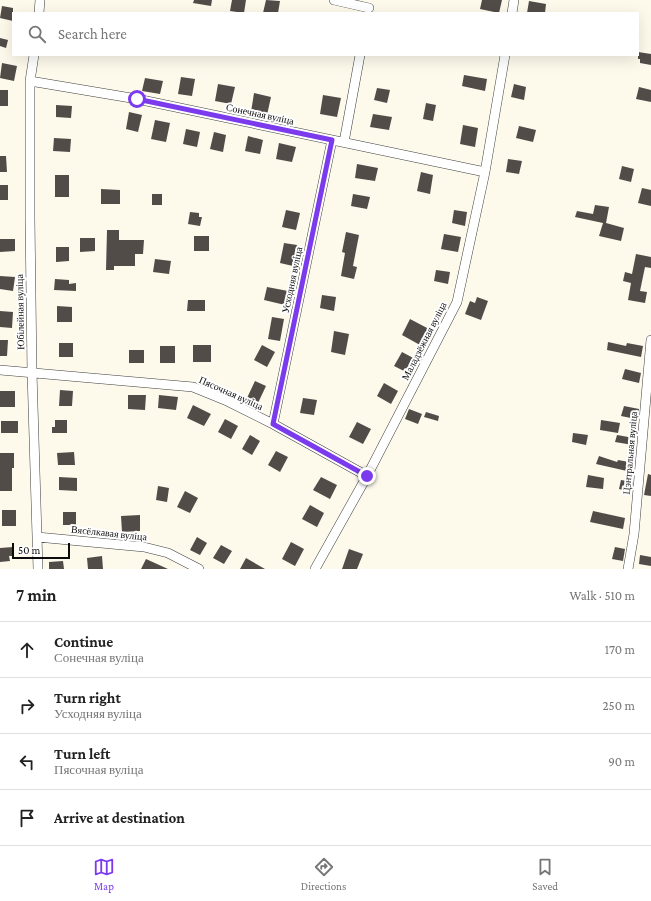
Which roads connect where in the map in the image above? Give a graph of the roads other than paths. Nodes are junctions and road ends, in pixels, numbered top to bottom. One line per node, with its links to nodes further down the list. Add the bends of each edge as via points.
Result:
1 (40, 0): 5 (street)
2 (334, 0): 4 (street)
3 (514, 0): 6 (street)
4 (369, 7)
5 (38, 12)
6 (512, 12)
7 (34, 56): 10 (street, Юбілейная вуліца)
8 (360, 56): 12 (street)
9 (505, 56): 13 (street, Маладзёжная вуліца)
10 (30, 81): 11 (street, Сонечная вуліца, via 137,99); 16 (street, Юбілейная вуліца)
11 (332, 140): 12 (street, Сонечная вуліца); 17 (street, Усходняя вуліца)
12 (344, 142): 13 (street, Сонечная вуліца)
13 (484, 172): 18 (street, Маладзёжная вуліца, via 457,302)
14 (651, 340): 23 (street, Цэнтральная вуліца, via 634,534)
15 (0, 370): 16 (street, Пясочная вуліца)
16 (32, 372): 17 (street, Пясочная вуліца, via 193,387); 19 (street, Юбілейная вуліца)
17 (273, 424): 18 (street, Пясочная вуліца)
18 (367, 476): 22 (street, Маладзёжная вуліца)
19 (37, 537): 20 (street, Юбілейная вуліца); 21 (street, Вясёлкавая вуліца, via 144,547 168,553)
20 (38, 569)
21 (199, 569)
22 (315, 569)
23 (628, 569)

